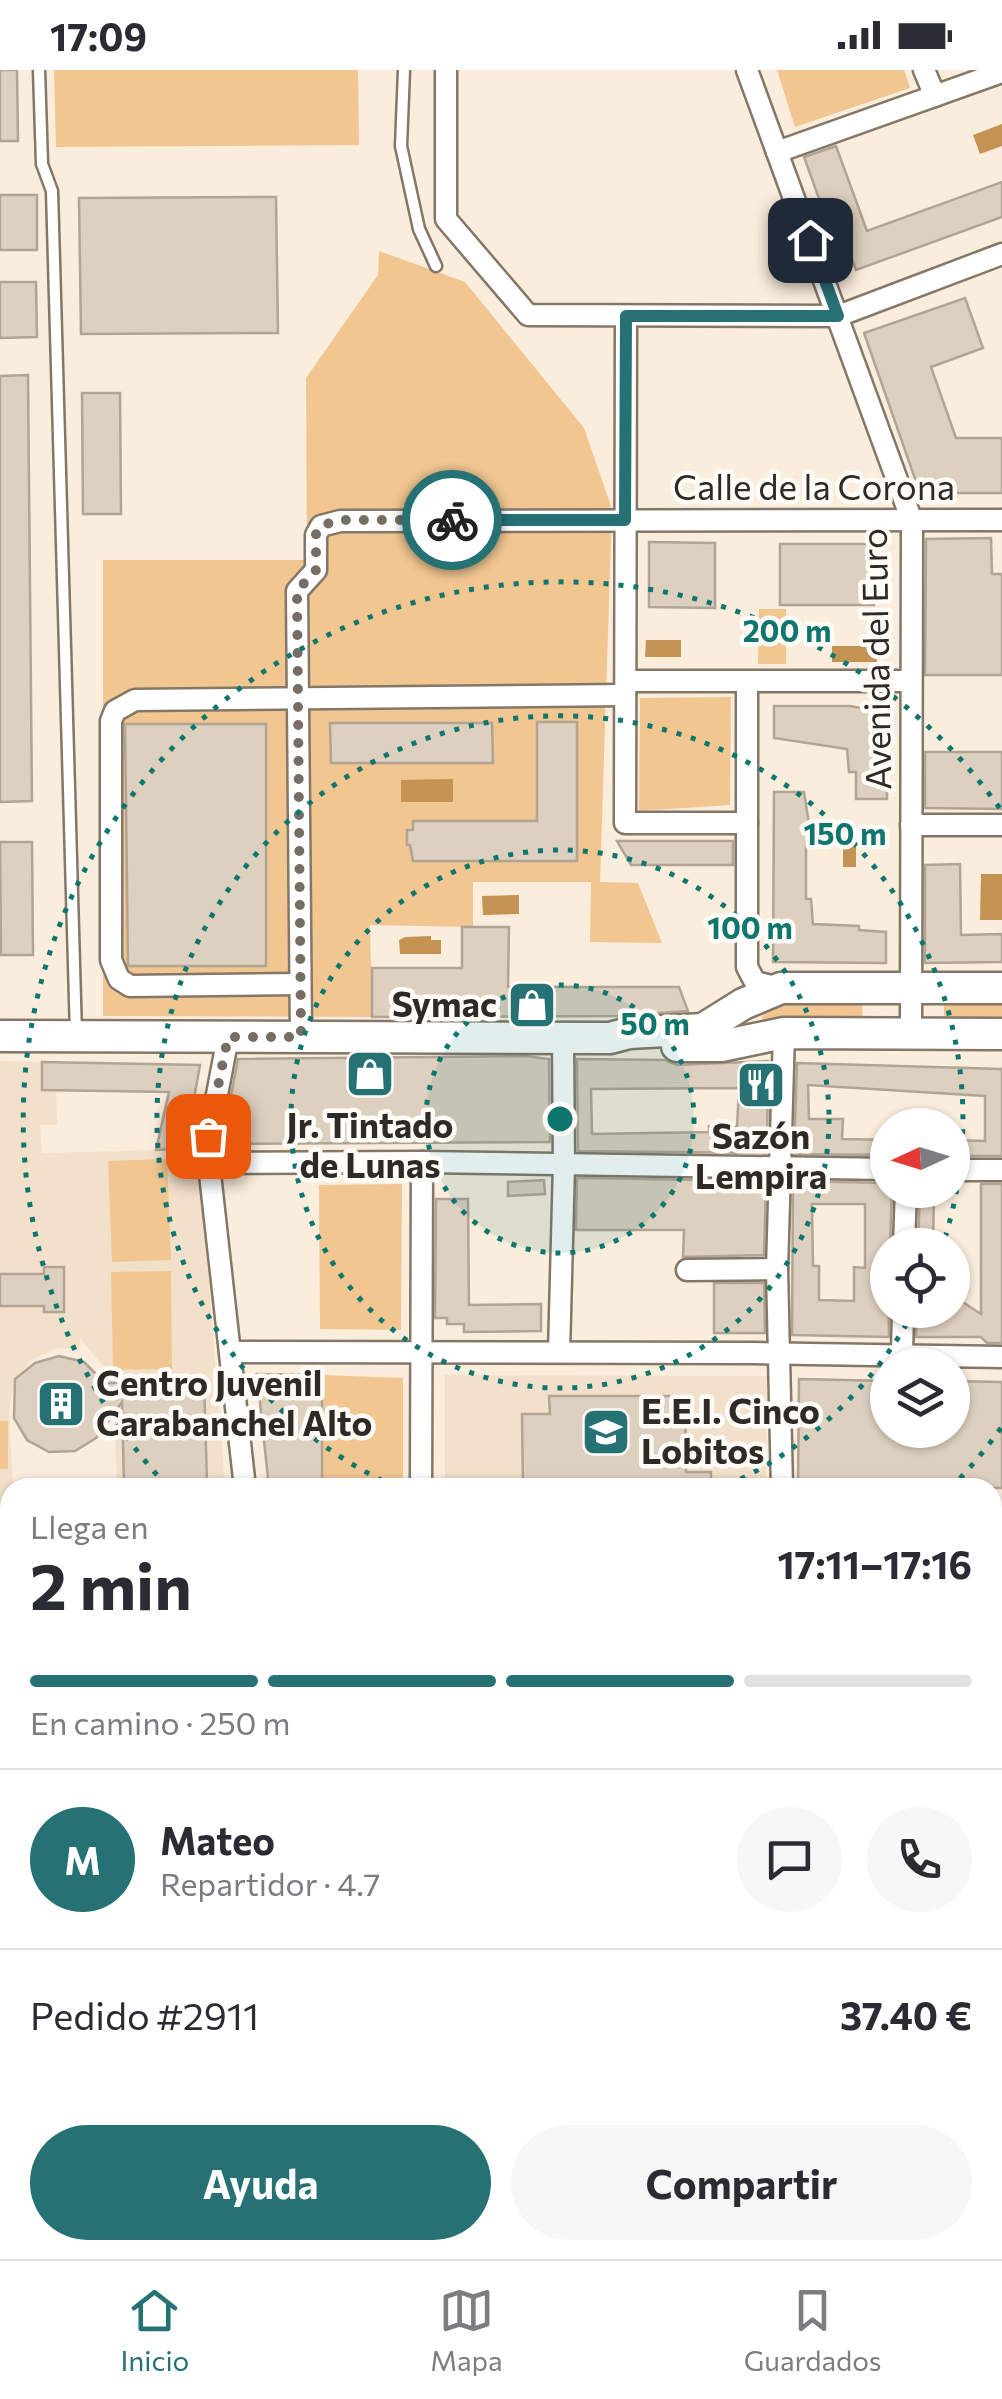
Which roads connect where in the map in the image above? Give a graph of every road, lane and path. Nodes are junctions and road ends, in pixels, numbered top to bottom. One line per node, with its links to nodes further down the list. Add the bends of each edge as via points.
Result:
1 (38, 70): 31 (lane, via 42,164 52,190)
2 (404, 70): 10 (lane, via 402,146 419,230)
3 (446, 70): 11 (street, via 446,219 528,316)
4 (747, 70): 8 (street, Avenida del Euro)
5 (924, 70): 7 (street)
6 (1002, 72): 7 (street)
7 (935, 96): 8 (street)
8 (777, 152): 12 (street, Avenida del Euro)
9 (1002, 254): 12 (street)
10 (436, 266)
11 (626, 316): 12 (street); 13 (street)
12 (838, 316): 15 (street, Avenida del Euro)
13 (625, 520): 15 (street, Calle de la Corona); 18 (street); 19 (street, Calle de la Corona, via 320,526 316,570 297,591)
14 (1002, 520): 15 (street, Calle de la Corona)
15 (912, 521): 16 (street, Avenida del Euro)
16 (910, 681): 17 (street); 21 (street, Avenida del Euro)
17 (747, 683): 18 (street); 20 (street)
18 (626, 688): 19 (street); 20 (street, via 625,823)
19 (298, 701): 23 (street); 23 (street, via 135,700 115,710 110,960 130,986)
20 (747, 823): 24 (street, via 746,967 754,982)
21 (911, 825): 22 (street); 25 (street, Avenida del Euro)
22 (1002, 825)
23 (300, 984): 33 (street)
24 (781, 988): 25 (main road); 35 (main road, via 703,1029)
25 (911, 988): 26 (main road); 29 (street, Avenida del Euro)
26 (1002, 988)
27 (784, 1033): 29 (main road); 35 (main road, via 706,1046); 39 (street)
28 (1002, 1034): 29 (main road)
29 (911, 1035)
30 (0, 1036): 31 (main road)
31 (76, 1036): 32 (main road)
32 (228, 1037): 33 (main road); 37 (street)
33 (301, 1037): 34 (main road)
34 (563, 1038): 35 (main road); 38 (street)
35 (610, 1038)
36 (422, 1162): 37 (street); 38 (street); 47 (street)
37 (208, 1163): 45 (street)
38 (564, 1165): 39 (street); 46 (street)
39 (781, 1168): 40 (street); 43 (street)
40 (870, 1169)
41 (970, 1170): 42 (street)
42 (1002, 1170)
43 (777, 1269): 44 (street); 48 (street)
44 (687, 1270)
45 (230, 1352): 47 (street); 52 (street)
46 (560, 1352): 47 (street); 48 (street)
47 (422, 1353): 53 (street)
48 (779, 1353): 49 (street); 54 (street)
49 (870, 1354)
50 (970, 1356): 51 (street)
51 (1002, 1357)
52 (244, 1478)
53 (421, 1478)
54 (782, 1478)

